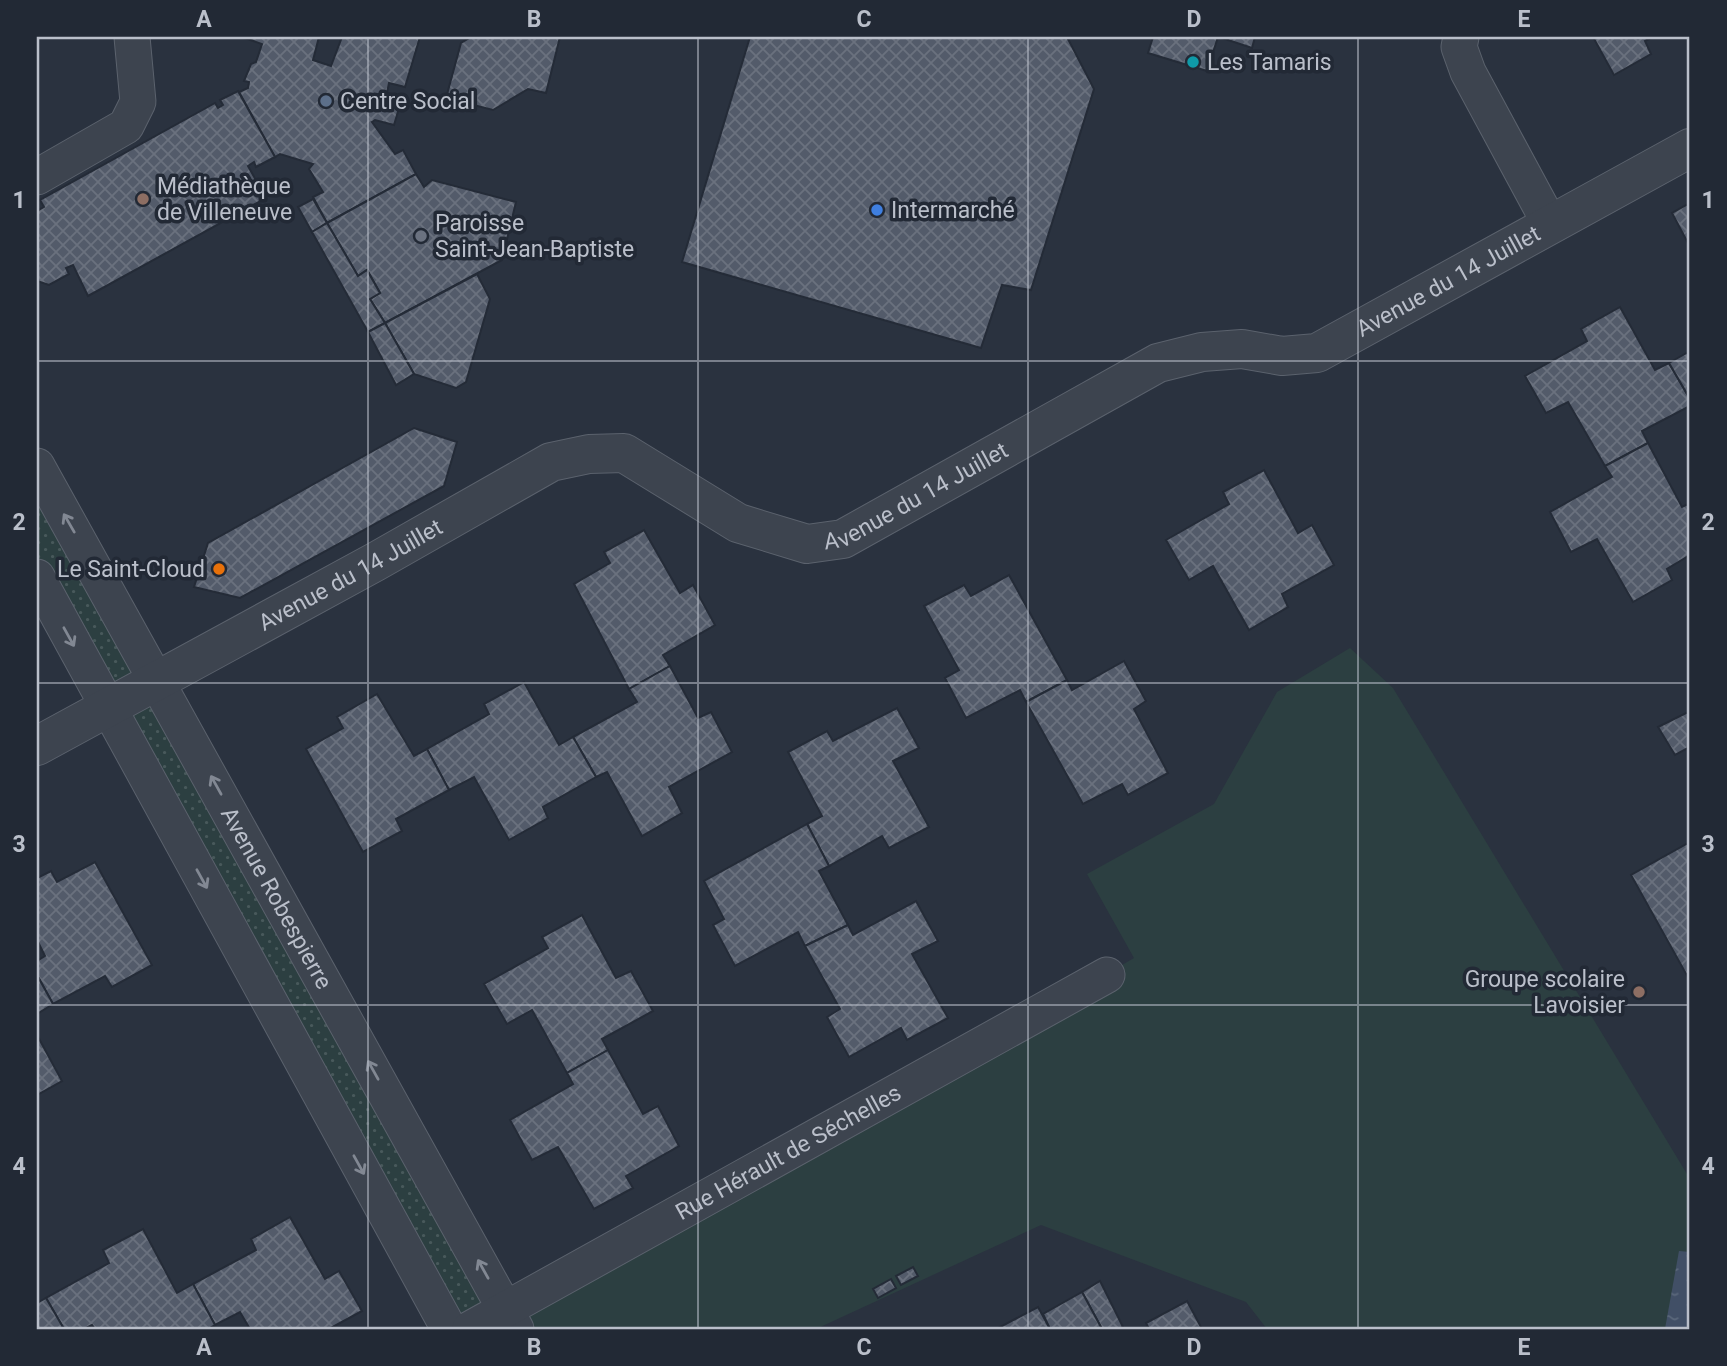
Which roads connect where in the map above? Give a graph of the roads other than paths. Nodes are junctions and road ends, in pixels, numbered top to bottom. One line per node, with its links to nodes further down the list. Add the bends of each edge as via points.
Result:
1 (132, 37): 4 (street, via 138,102 126,126)
2 (1461, 37): 5 (street, via 1459,47 1468,72)
3 (1690, 148): 5 (street, Avenue du 14 Juillet)
4 (37, 177)
5 (1550, 224): 8 (street, Avenue du 14 Juillet, via 1317,353 1282,356 1242,349 1202,352 1158,363 843,539 807,544 738,523 624,453 551,462)
6 (37, 466): 8 (street, Avenue Robespierre, one-way to 6)
7 (37, 577): 9 (street, one-way to 9)
8 (158, 681): 9 (street, Avenue du 14 Juillet); 12 (street, Avenue Robespierre, one-way to 8)
9 (108, 707): 10 (street, Avenue du 14 Juillet); 13 (street, one-way to 13)
10 (37, 746)
11 (1107, 975): 12 (street, Rue Hérault de Séchelles)
12 (510, 1319): 14 (street, Rue Hérault de Séchelles)
13 (449, 1329)
14 (470, 1329)

